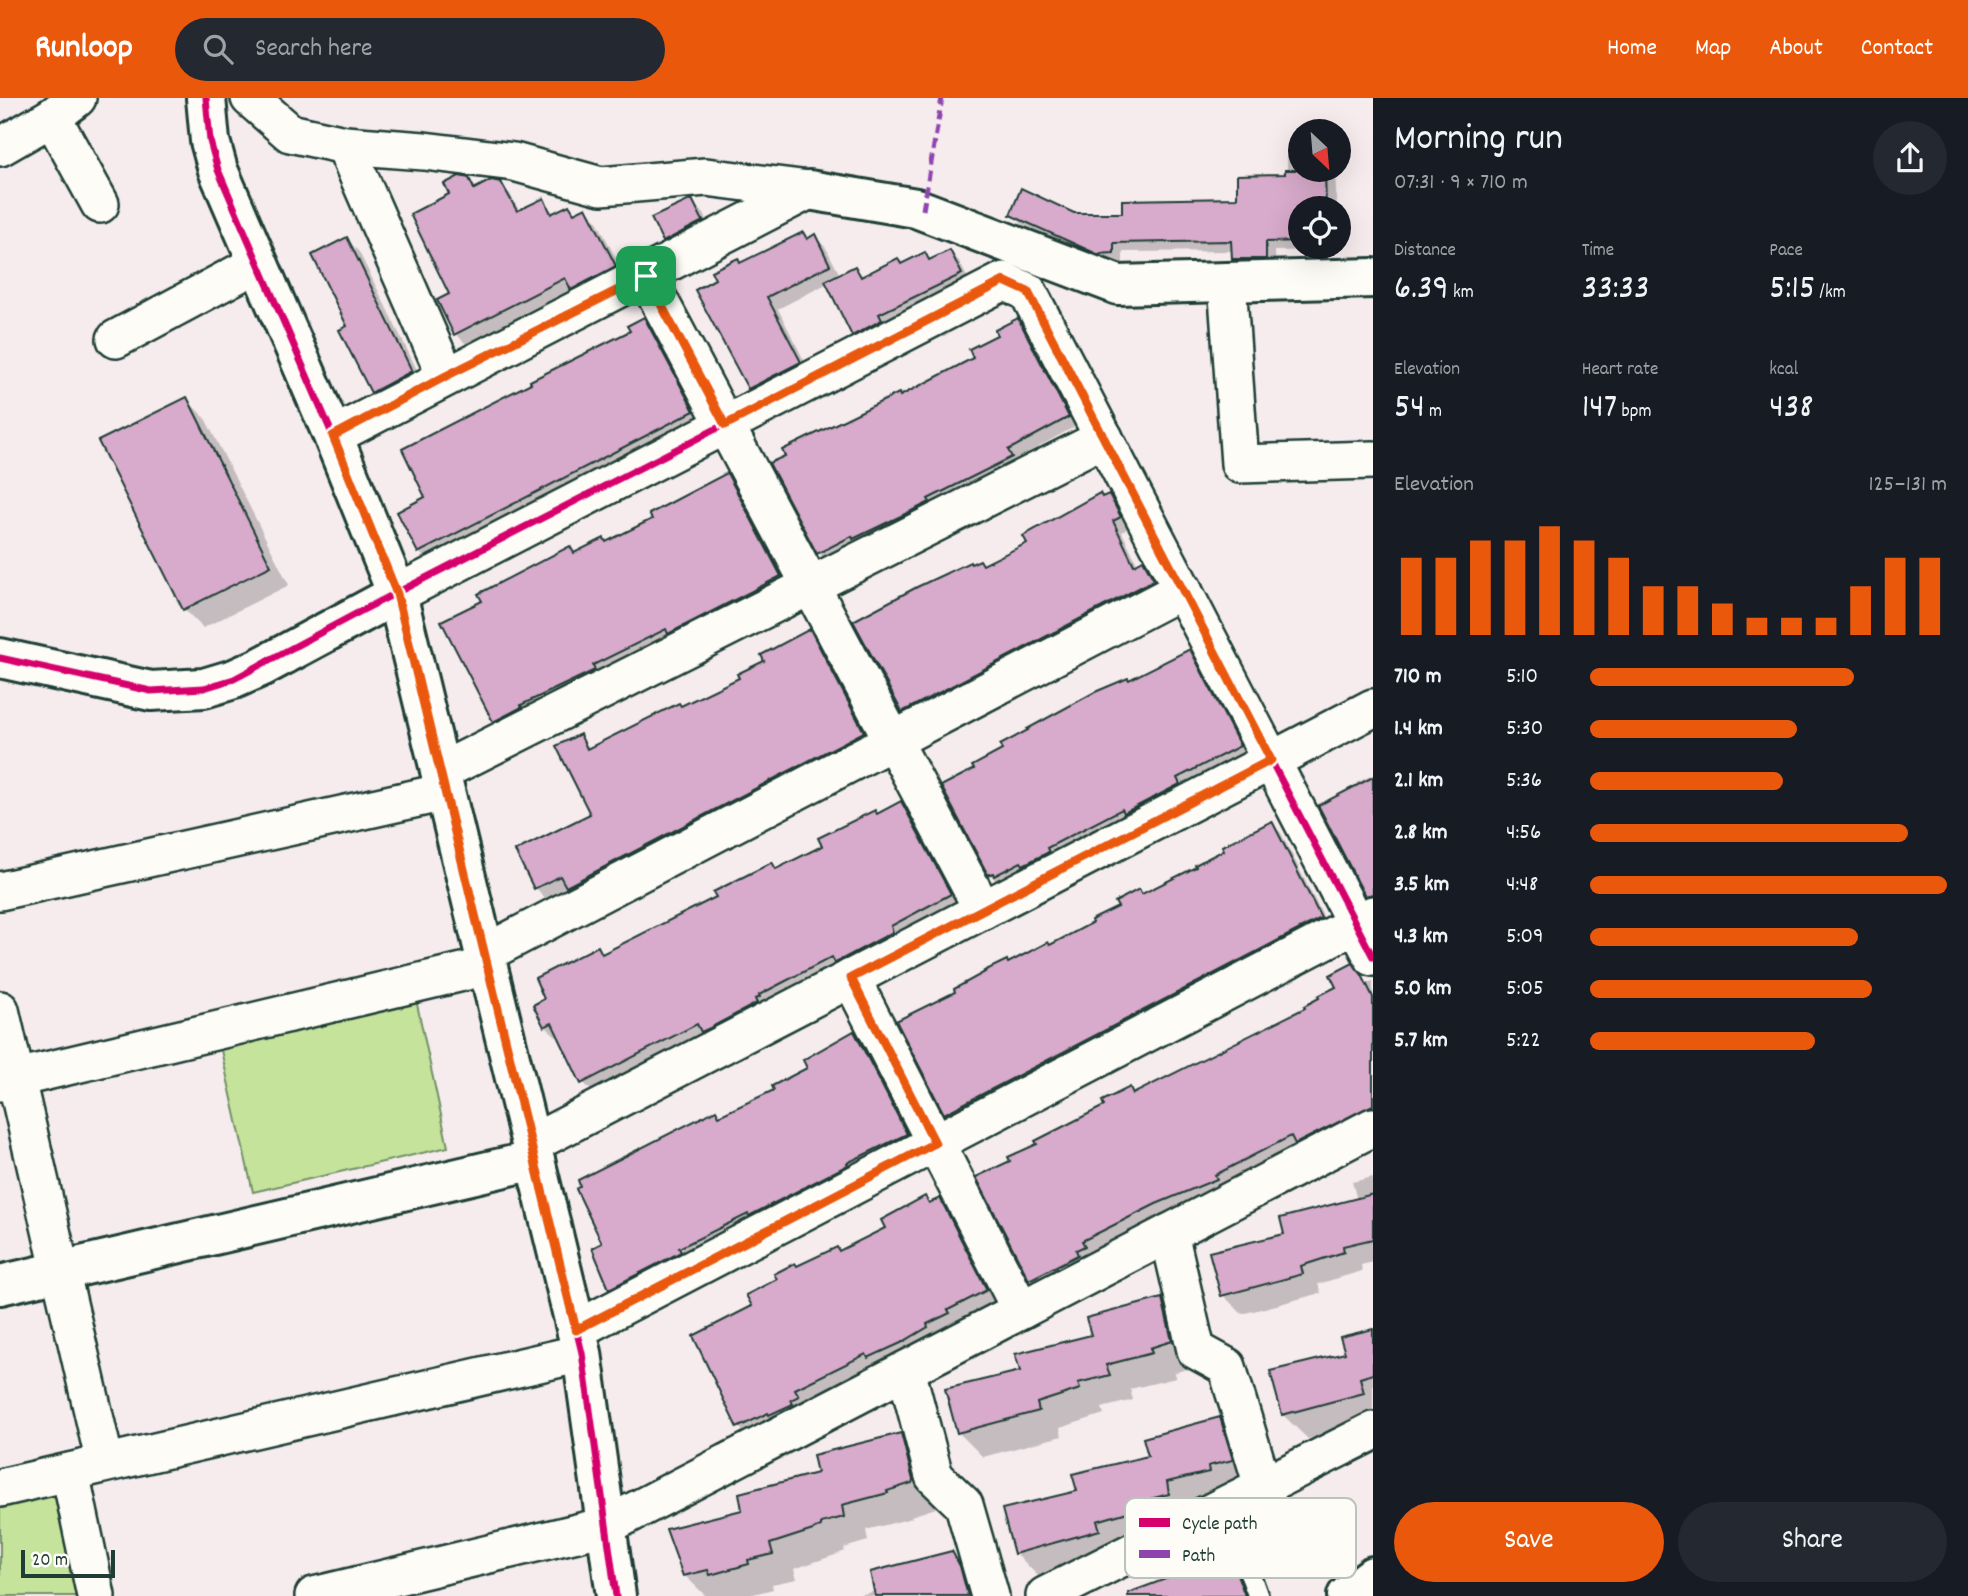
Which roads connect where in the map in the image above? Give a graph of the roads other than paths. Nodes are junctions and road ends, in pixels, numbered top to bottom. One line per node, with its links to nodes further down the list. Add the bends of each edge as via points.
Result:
1 (206, 98): 8 (street, via 218,170)
2 (250, 98): 4 (street, via 290,133)
3 (65, 107): 5 (street); 7 (street)
4 (345, 145): 6 (street, via 513,162 601,186 706,177); 13 (street)
5 (0, 147)
6 (809, 190): 9 (street); 11 (street, via 916,208 1118,285)
7 (100, 204)
8 (258, 263): 12 (street); 15 (street)
9 (646, 276): 13 (street); 14 (street)
10 (1373, 278): 11 (street)
11 (1227, 282): 17 (street, via 1240,464)
12 (116, 339)
13 (446, 376): 15 (street)
14 (725, 425): 16 (street, via 1004,281 1028,292); 18 (street); 20 (street)
15 (333, 436): 20 (street)
16 (1104, 438): 18 (street); 19 (street)
17 (1373, 460)
18 (810, 586): 23 (street); 25 (street)
19 (1183, 590): 23 (street); 24 (street)
20 (397, 594): 21 (street, via 261,667 204,688 150,691); 25 (street)
21 (0, 658)
22 (1373, 708): 24 (street)
23 (893, 741): 27 (street); 30 (street)
24 (1271, 760): 27 (street); 28 (street)
25 (443, 782): 26 (street); 30 (street)
26 (0, 891)
27 (983, 910): 31 (street)
28 (1365, 920): 29 (street); 35 (street)
29 (1373, 957)
30 (486, 960): 33 (street); 36 (street)
31 (851, 978): 35 (street); 36 (street)
32 (0, 1010): 33 (street)
33 (8, 1080): 38 (street)
34 (1373, 1127): 37 (street)
35 (935, 1143): 40 (street); 41 (street)
36 (533, 1152): 38 (street); 41 (street)
37 (1169, 1233): 40 (street); 46 (street, via 1196,1350 1227,1367)
38 (61, 1271): 39 (street); 44 (street)
39 (0, 1285)
40 (1021, 1310): 42 (street)
41 (579, 1341): 44 (street); 49 (street)
42 (906, 1370): 49 (street); 57 (street, via 934,1476 964,1505)
43 (1373, 1431): 46 (street)
44 (105, 1463): 45 (street)
45 (70, 1472): 47 (street); 54 (street)
46 (1263, 1486): 48 (street)
47 (0, 1488)
48 (1239, 1498)
49 (606, 1526): 53 (street); 56 (street)
50 (1125, 1556): 58 (street)
51 (1373, 1576): 60 (street)
52 (1251, 1578): 59 (lane)
53 (357, 1591): 55 (street)
54 (96, 1596)
55 (314, 1596)
56 (616, 1596)
57 (990, 1596)
58 (1045, 1596)
59 (1258, 1596)
60 (1347, 1596)

